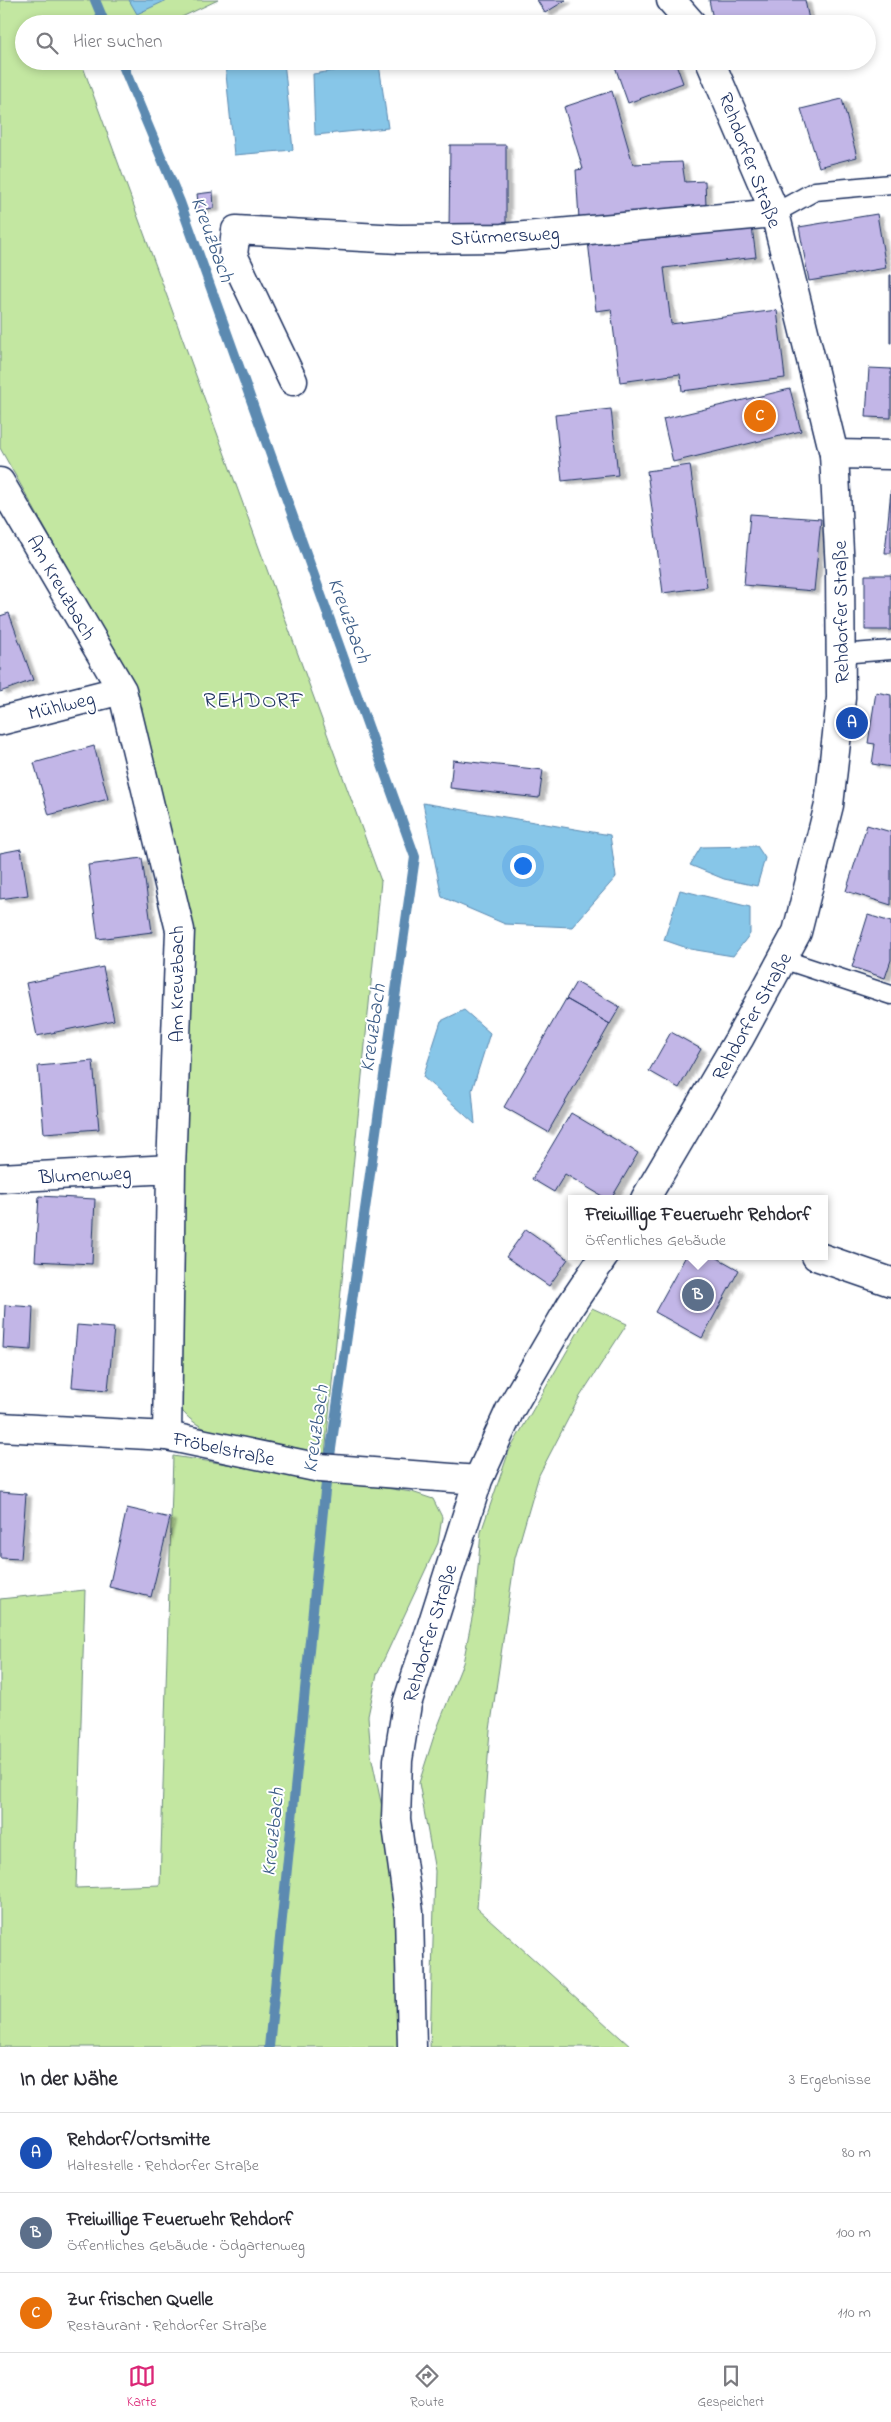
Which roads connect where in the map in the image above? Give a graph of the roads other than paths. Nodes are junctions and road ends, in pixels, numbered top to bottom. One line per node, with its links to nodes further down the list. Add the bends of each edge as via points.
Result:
1 (671, 0): 2 (street)
2 (684, 15)
3 (714, 70): 5 (street, Rehdorfer Straße)
4 (891, 184): 5 (lane, via 815,191)
5 (775, 213): 6 (street, Stürmersweg, via 502,238 399,239 236,230 232,255); 7 (street, Rehdorfer Straße)
6 (293, 381)
7 (834, 454): 8 (street); 11 (street, Rehdorfer Straße)
8 (891, 455)
9 (0, 482): 12 (street, Am Kreuzbach)
10 (891, 650): 11 (lane)
11 (841, 654): 14 (street, Rehdorfer Straße, via 841,698 828,805 797,932)
12 (122, 690): 13 (street, Mühlweg); 16 (street, Am Kreuzbach, via 180,930)
13 (0, 721)
14 (782, 959): 15 (lane); 18 (street, Rehdorfer Straße)
15 (891, 995)
16 (171, 1169): 17 (street, Blumenweg); 23 (street, Am Kreuzbach)
17 (0, 1178)
18 (650, 1195)
19 (601, 1260): 24 (street, Rehdorfer Straße, via 570,1305 510,1410)
20 (828, 1260): 21 (street)
21 (891, 1282)
22 (0, 1427): 23 (street, Fröbelstraße)
23 (167, 1436): 24 (street, Fröbelstraße, via 320,1468)
24 (478, 1480): 25 (street, Rehdorfer Straße, via 407,1704 398,1760 396,1819 409,1912)
25 (412, 2047)

